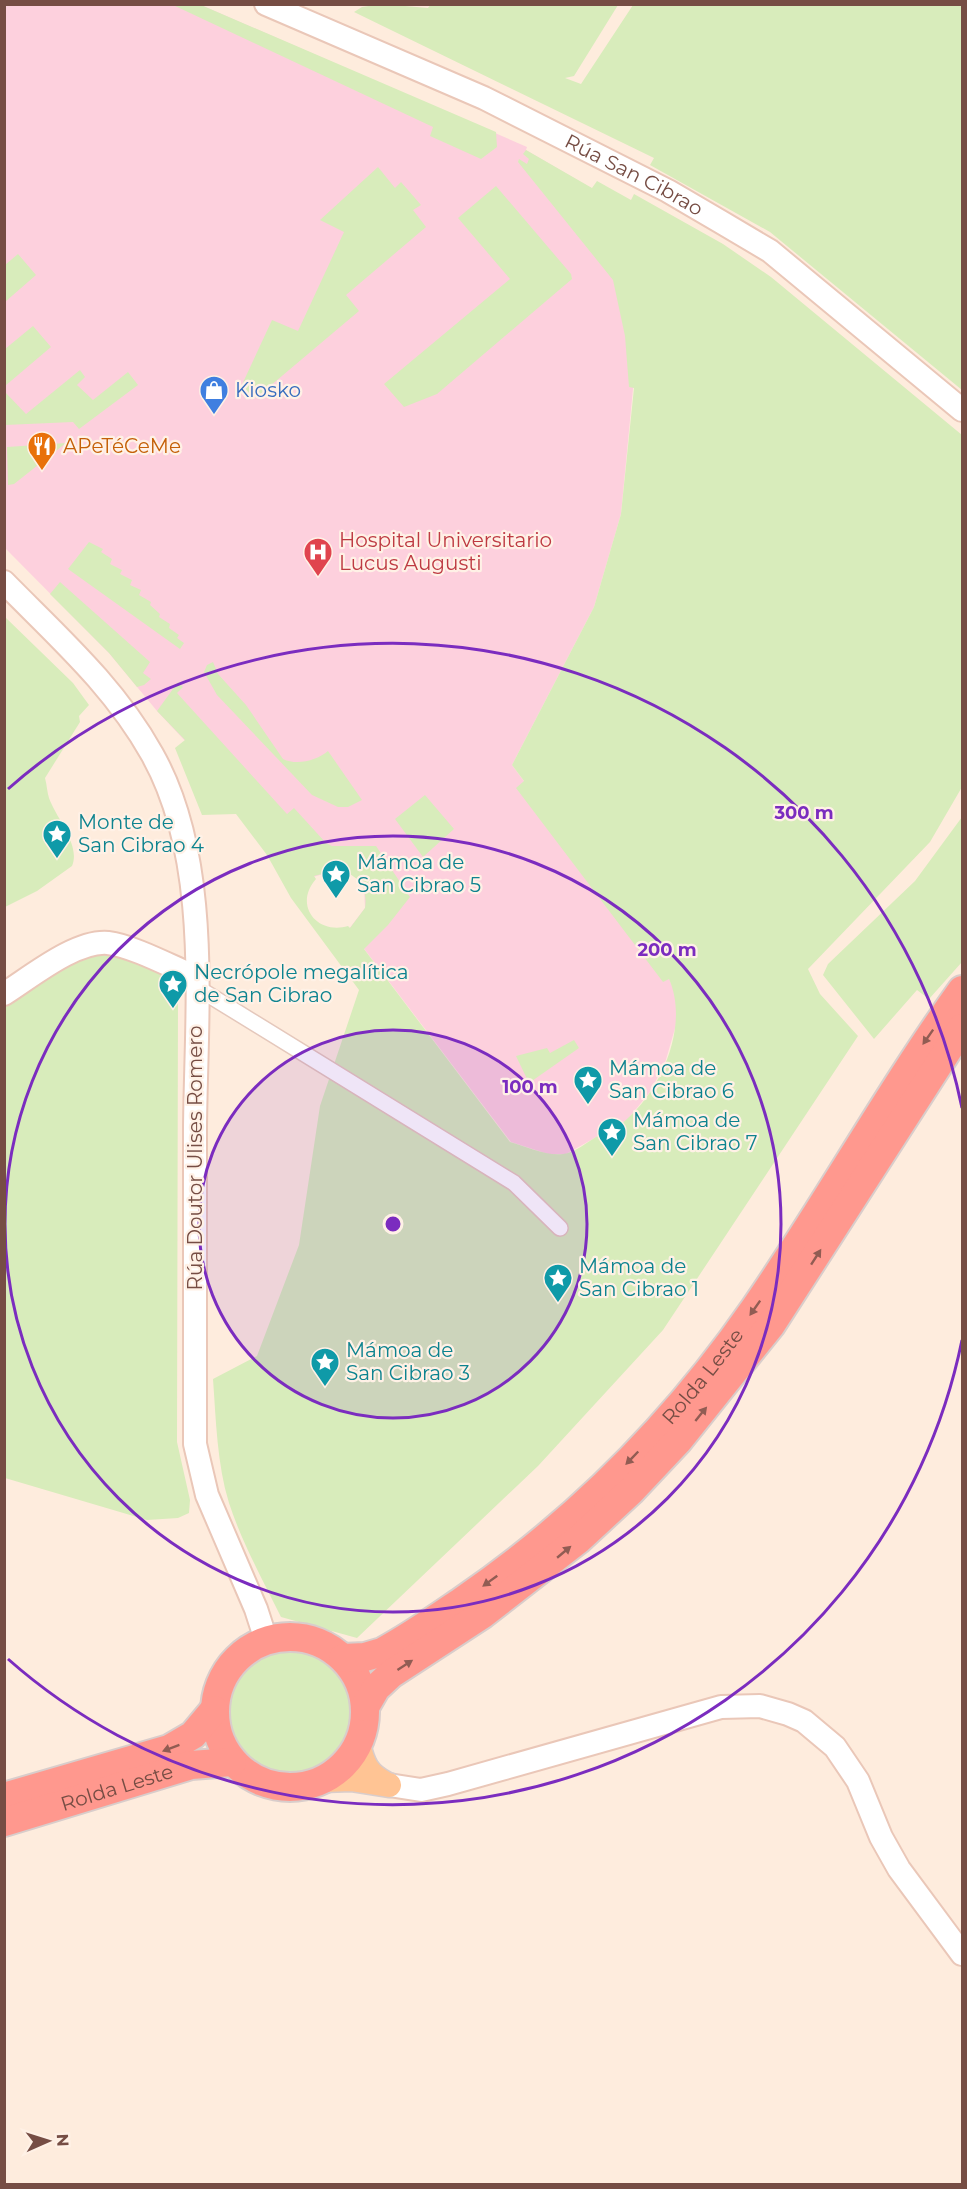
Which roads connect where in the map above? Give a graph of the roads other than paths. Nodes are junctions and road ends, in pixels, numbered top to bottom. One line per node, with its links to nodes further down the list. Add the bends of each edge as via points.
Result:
1 (266, 4): 2 (street, Rúa San Cibrao, via 484,98 668,191 770,251)
2 (963, 411)
3 (4, 582): 4 (street, Rúa Doutor Ulises Romero, via 108,687 153,755 183,836 193,886)
4 (196, 982): 6 (street, via 108,943 86,945); 8 (street, via 514,1183); 9 (street, Rúa Doutor Ulises Romero, via 195,1444 207,1495)
5 (963, 990): 10 (highway, Rolda Leste, one-way to 10, via 896,1086 753,1311 702,1380 638,1453 568,1519 482,1588 382,1652)
6 (4, 994)
7 (963, 1028): 11 (highway, Rolda Leste, one-way to 7, via 376,1688 391,1674 468,1624 578,1540 678,1441 771,1325)
8 (560, 1228)
9 (266, 1640): 10 (highway, Rolda Leste, via 286,1636 307,1638); 12 (highway, Rolda Leste, via 249,1648 224,1674)
10 (343, 1658): 11 (highway, Rolda Leste, via 354,1672)
11 (365, 1707): 13 (highway, Rolda Leste)
12 (214, 1710): 14 (highway, Rolda Leste, via 222,1746); 17 (highway, Rolda Leste, one-way to 17, via 193,1735 169,1749)
13 (358, 1744): 15 (highway, Rolda Leste, via 344,1765); 16 (main road, via 363,1765)
14 (232, 1762): 15 (highway, Rolda Leste, via 251,1778 274,1786 299,1787); 18 (highway, Rolda Leste, via 191,1765)
15 (323, 1780): 16 (main road, via 351,1779)
16 (388, 1785): 19 (street, via 421,1790 721,1707 760,1706 804,1721 836,1747 858,1781 898,1869)
17 (4, 1797)
18 (4, 1822)
19 (963, 1954)

